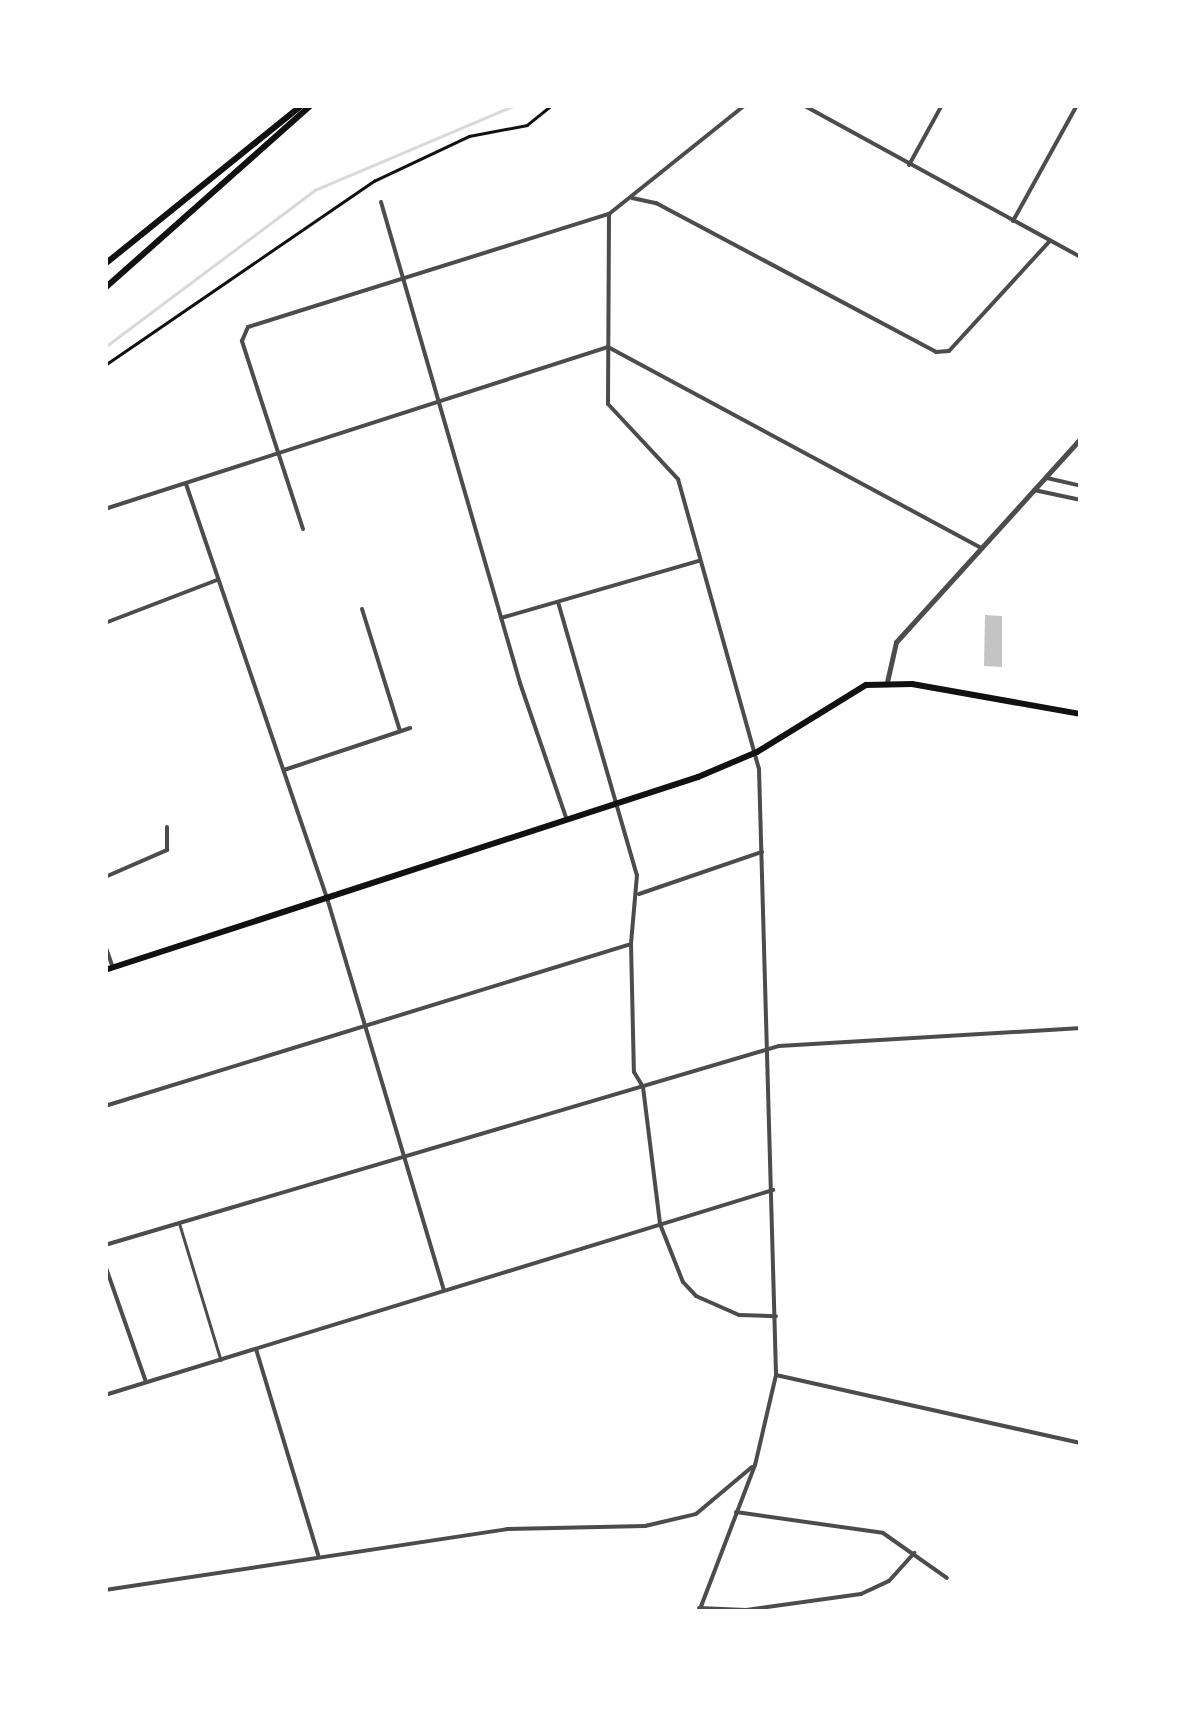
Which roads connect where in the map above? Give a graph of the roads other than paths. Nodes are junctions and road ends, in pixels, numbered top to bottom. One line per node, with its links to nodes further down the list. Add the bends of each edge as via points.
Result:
1 (302, 105): 14 (main road)
2 (311, 105): 16 (main road)
3 (745, 105): 8 (street)
4 (803, 105): 7 (street)
5 (942, 105): 7 (street)
6 (1077, 105): 11 (street)
7 (909, 165): 11 (street)
8 (632, 198): 10 (street); 12 (street, via 656,204 936,352 949,352)
9 (381, 202): 15 (street)
10 (609, 214): 15 (street); 17 (street)
11 (1013, 220): 12 (street)
12 (1049, 242): 13 (street)
13 (1081, 257)
14 (105, 264)
15 (405, 277): 18 (street); 20 (street, via 248,327 242,335)
16 (105, 288)
17 (608, 347): 18 (street); 28 (street); 29 (street, via 608,404 678,479)
18 (441, 400): 20 (street); 33 (street)
19 (1081, 438): 21 (street)
20 (276, 452): 22 (street); 27 (street)
21 (1044, 478): 23 (street); 24 (street)
22 (186, 484): 26 (street); 30 (street)
23 (1081, 486)
24 (1034, 490): 25 (street); 28 (street)
25 (1081, 500)
26 (105, 509)
27 (303, 529)
28 (982, 548): 35 (street, via 896,642)
29 (700, 560): 31 (street); 39 (street)
30 (218, 579): 34 (street); 40 (street)
31 (558, 602): 33 (street); 41 (street)
32 (362, 609): 38 (street)
33 (501, 618): 42 (street)
34 (105, 623)
35 (887, 682): 36 (main road); 39 (main road, via 847,692)
36 (1081, 714)
37 (410, 728): 38 (street)
38 (400, 731): 40 (street)
39 (757, 752): 41 (main road); 44 (street)
40 (284, 770): 47 (street)
41 (621, 805): 42 (main road); 46 (street)
42 (568, 822): 47 (main road)
43 (167, 827): 45 (street, via 167,850)
44 (762, 852): 46 (street); 53 (street)
45 (105, 877)
46 (639, 894): 48 (street)
47 (327, 898): 50 (main road); 51 (street)
48 (631, 944): 51 (street); 54 (street, via 634,1072)
49 (105, 945): 50 (street)
50 (109, 969)
51 (365, 1025): 55 (street); 56 (street)
52 (1081, 1028): 53 (street)
53 (767, 1049): 54 (street); 57 (street)
54 (642, 1087): 56 (street); 59 (street)
55 (105, 1106)
56 (406, 1159): 58 (street); 62 (street)
57 (773, 1190): 59 (street); 63 (street)
58 (180, 1223): 60 (street); 65 (lane)
59 (660, 1224): 62 (street); 63 (street, via 683,1282 696,1296 739,1315)
60 (105, 1245)
61 (105, 1265): 67 (street)
62 (444, 1290): 64 (street)
63 (776, 1316): 66 (street)
64 (256, 1349): 65 (street); 73 (street)
65 (221, 1360): 67 (street)
66 (776, 1375): 69 (street); 70 (street)
67 (146, 1382): 68 (street)
68 (105, 1395)
69 (1081, 1442)
70 (755, 1465): 71 (street); 73 (street, via 696,1514 645,1526 507,1529)
71 (736, 1512): 72 (street, via 884,1532); 76 (street)
72 (914, 1553): 74 (street); 76 (street, via 889,1581 861,1594)
73 (318, 1557): 75 (street)
74 (948, 1578)
75 (105, 1590)
76 (699, 1610)

